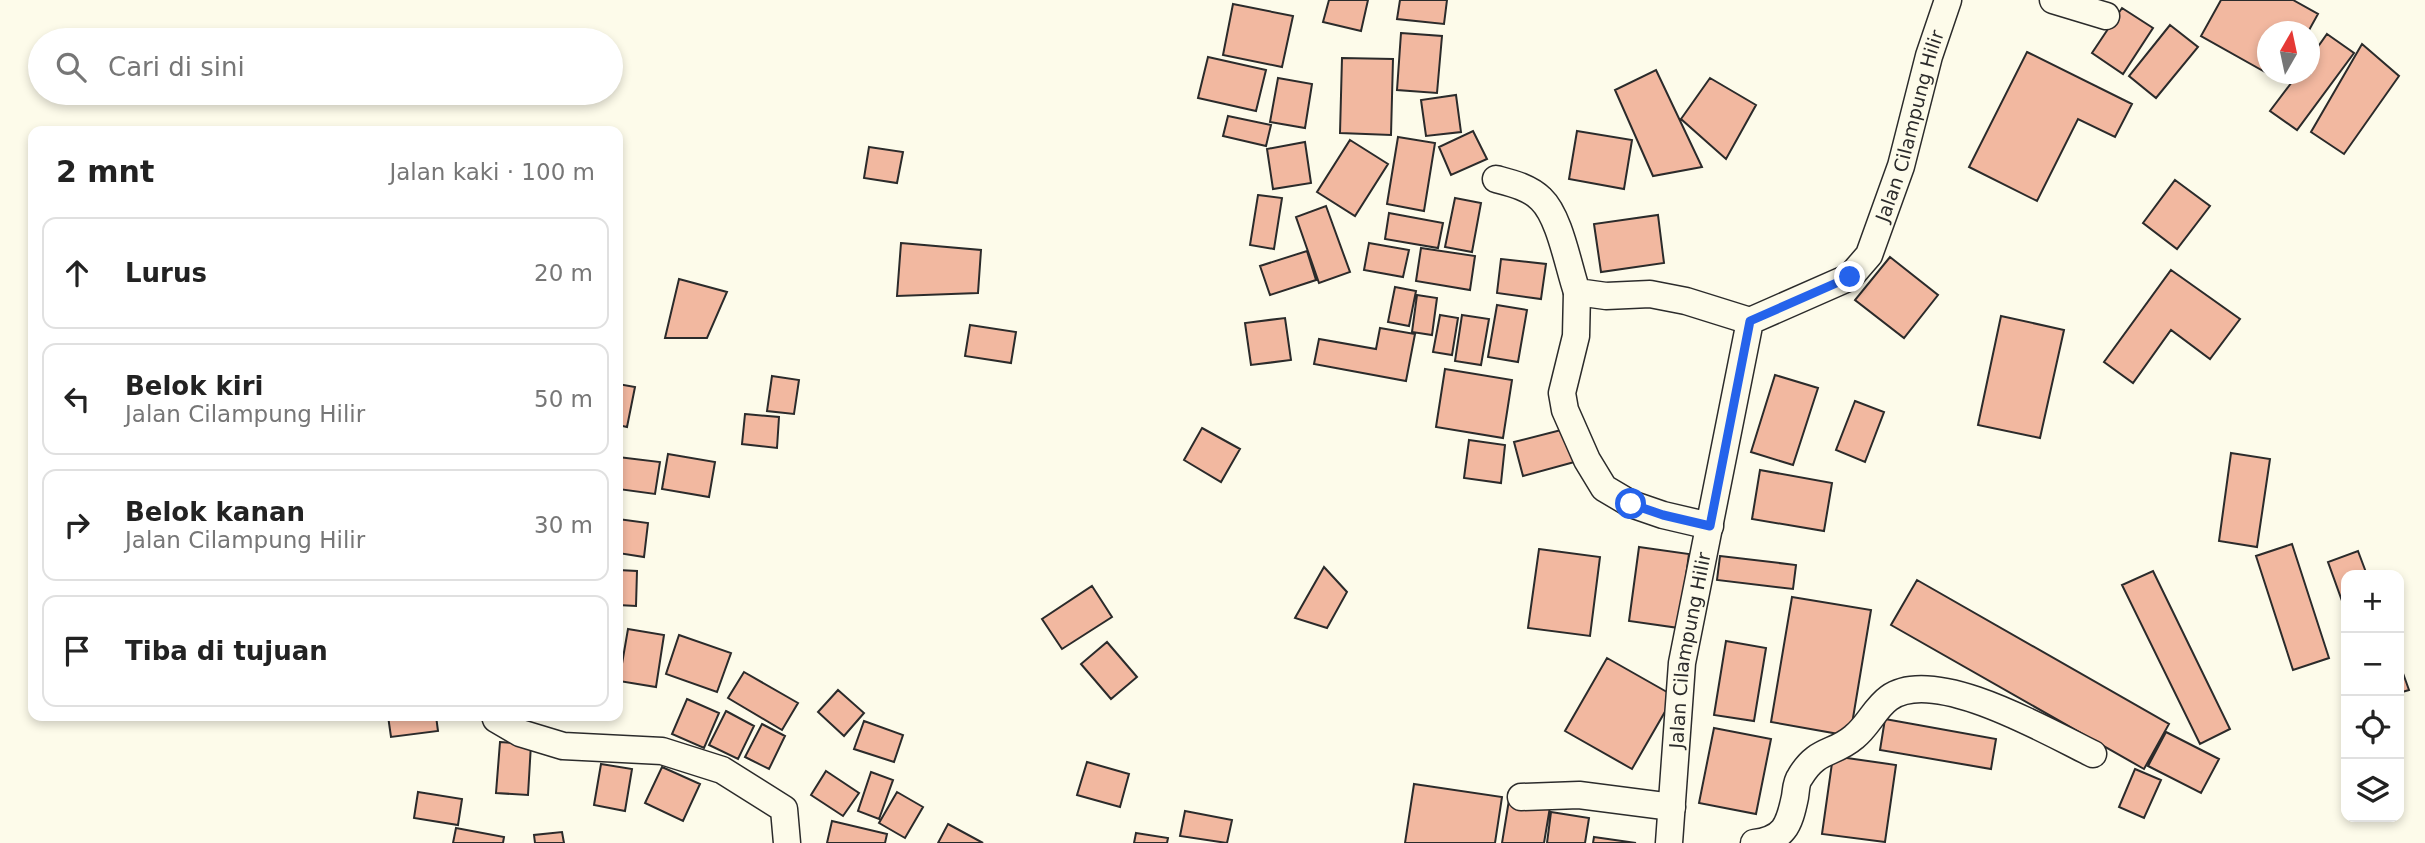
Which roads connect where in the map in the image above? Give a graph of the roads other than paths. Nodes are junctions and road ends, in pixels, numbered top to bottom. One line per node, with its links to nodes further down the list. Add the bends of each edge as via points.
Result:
1 (1948, 0): 6 (street, Jalan Cilampung Hilir, via 1901,166 1869,255 1850,277)
2 (2053, 0): 3 (street)
3 (2106, 16)
4 (1496, 179): 5 (street, via 1522,186 1542,199 1561,235)
5 (1577, 292): 6 (street, via 1650,294); 7 (street, via 1576,337 1562,393 1587,460 1604,488 1631,504)
6 (1750, 321): 7 (street, Jalan Cilampung Hilir)
7 (1710, 526): 11 (street, Jalan Cilampung Hilir, via 1682,663)
8 (499, 721): 12 (street, via 520,733 563,746 662,751 722,770 784,809)
9 (2093, 754): 14 (street, via 1983,701 1935,690 1908,690 1889,698 1845,745 1818,755 1798,778 1787,827 1773,840)
10 (1521, 797): 11 (street, via 1579,795)
11 (1672, 807): 13 (street, Jalan Cilampung Hilir)
12 (787, 843)
13 (1669, 843)
14 (1754, 843)

